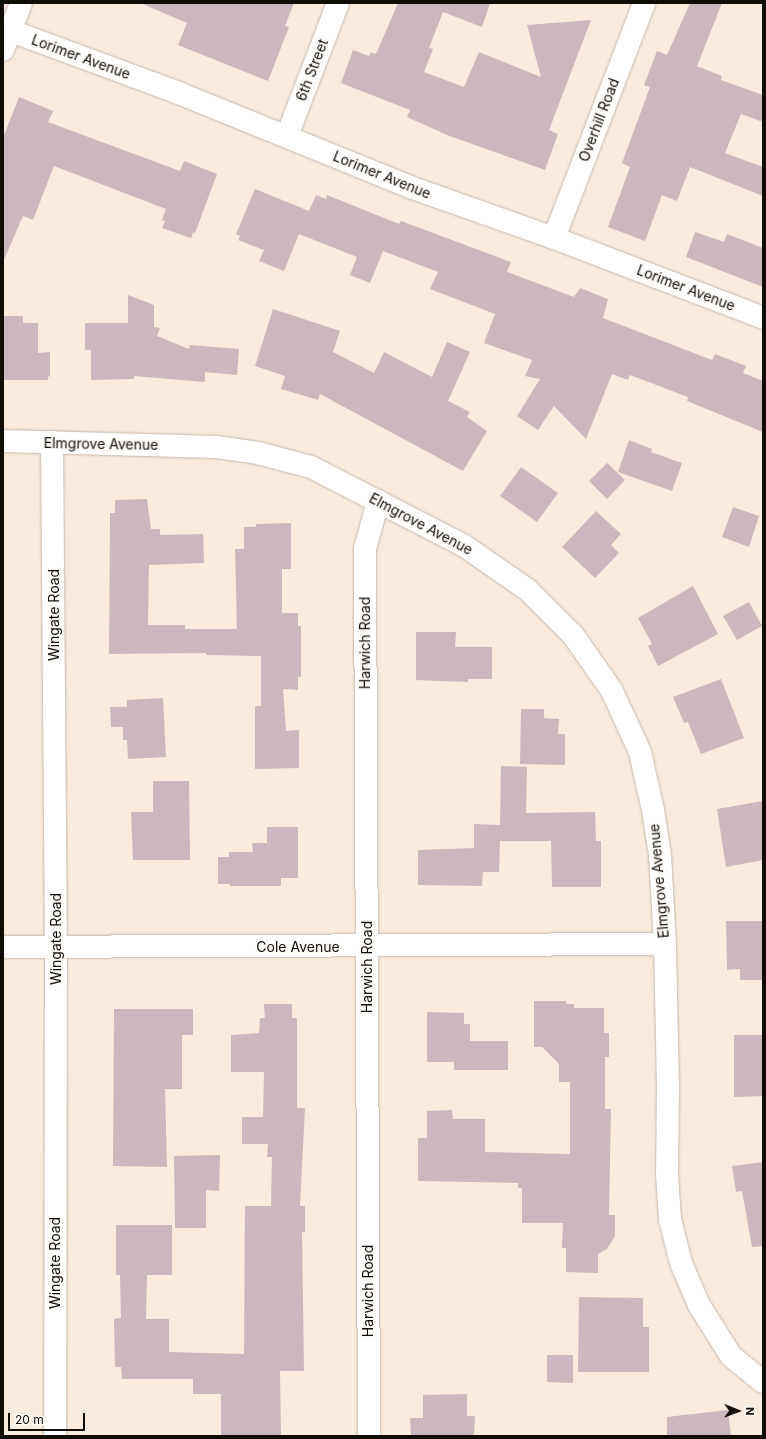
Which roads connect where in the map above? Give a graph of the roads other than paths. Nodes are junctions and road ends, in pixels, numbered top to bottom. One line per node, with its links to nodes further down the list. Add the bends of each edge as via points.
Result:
1 (21, 3): 4 (street)
2 (338, 3): 5 (street, 6th Street)
3 (644, 3): 6 (street, Overhill Road)
4 (5, 36): 5 (street, Lorimer Avenue)
5 (287, 136): 6 (street, Lorimer Avenue, via 410,187)
6 (554, 238): 7 (street, Lorimer Avenue)
7 (763, 318)
8 (3, 441): 9 (street, Elmgrove Avenue)
9 (52, 442): 10 (street, Elmgrove Avenue, via 217,447 258,454 311,467); 13 (street, Wingate Road)
10 (378, 501): 11 (street, Elmgrove Avenue, via 463,544 528,590 573,635 612,691 640,752 653,810 660,855); 14 (street, Harwich Road, via 365,549)
11 (665, 944): 14 (street, Cole Avenue); 15 (street, Elmgrove Avenue, via 667,1174 670,1219 681,1263 699,1305 731,1356)
12 (3, 947): 13 (street, Cole Avenue)
13 (56, 947): 14 (street, Cole Avenue); 16 (street, Wingate Road)
14 (367, 947): 17 (street, Harwich Road)
15 (763, 1382)
16 (55, 1436)
17 (369, 1436)

